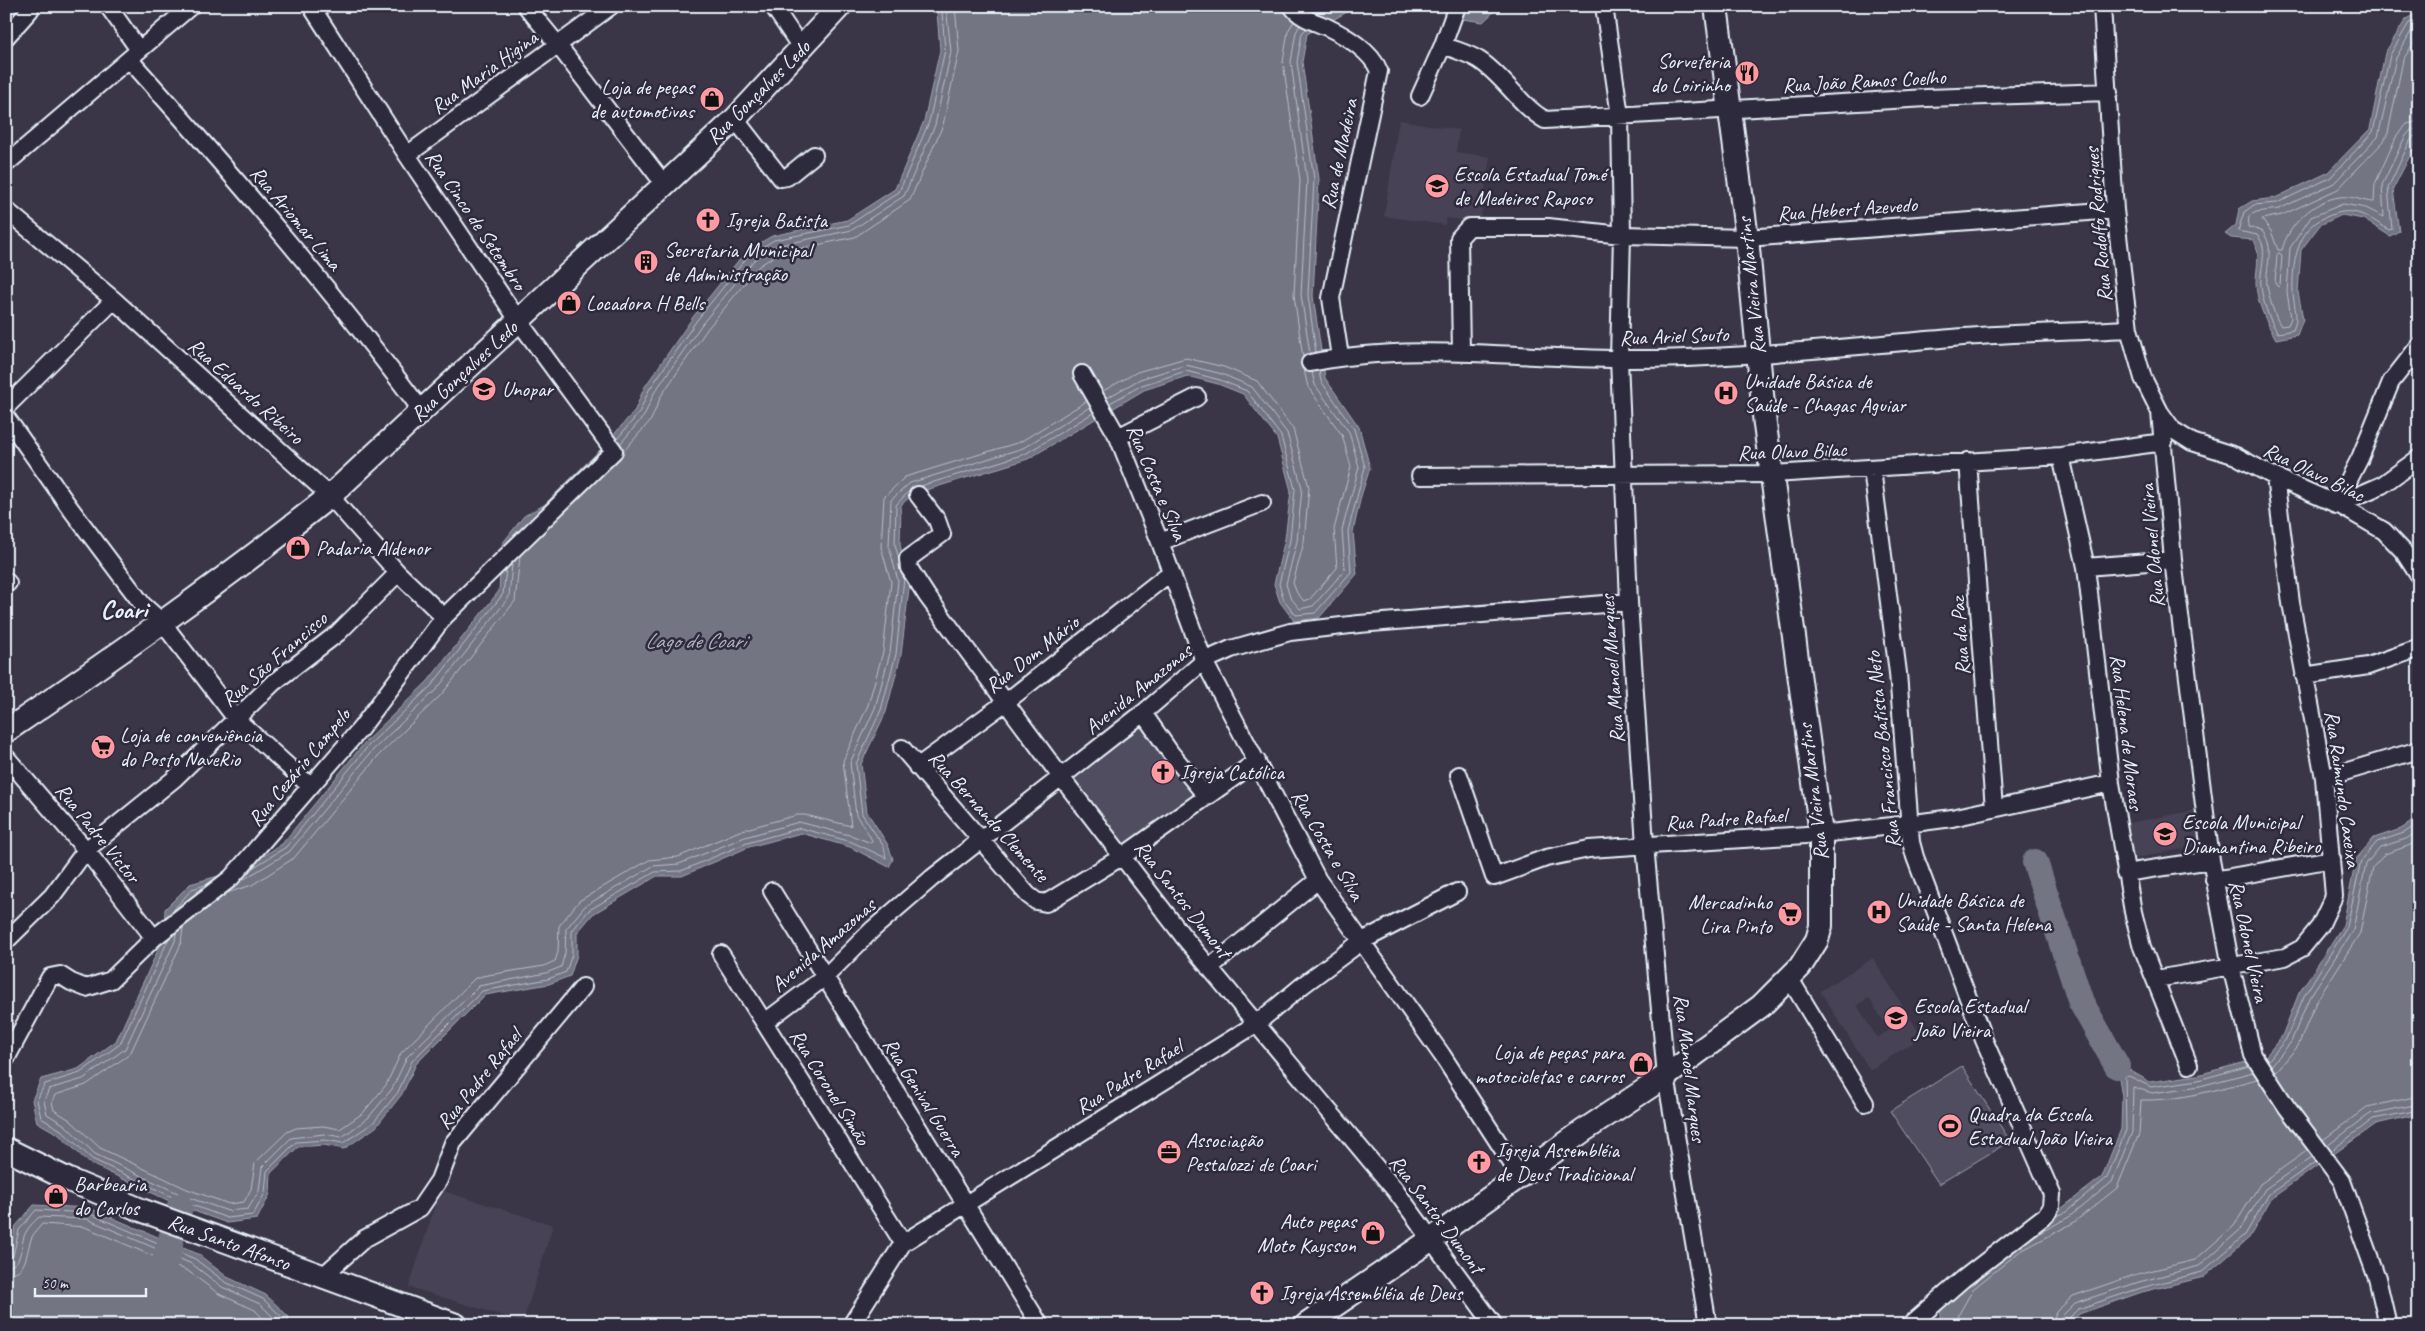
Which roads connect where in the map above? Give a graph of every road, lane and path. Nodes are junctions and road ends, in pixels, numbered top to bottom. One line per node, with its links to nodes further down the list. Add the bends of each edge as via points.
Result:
1 (108, 6): 18 (street, Rua Ariomar Lima)
2 (191, 6): 18 (street)
3 (311, 6): 24 (street, Rua Cinco de Setembro)
4 (526, 6): 15 (street)
5 (612, 6): 15 (street, Rua Maria Higina)
6 (773, 6): 17 (street)
7 (840, 6): 17 (main road, Rua Gonçalves Ledo)
8 (1292, 6): 38 (street, Rua de Madeira, via 1296,13 1331,29 1363,51 1379,70 1331,298)
9 (1457, 6): 16 (street)
10 (1604, 6): 22 (street, Rua Manoel Marques)
11 (1716, 6): 21 (main road, Rua Vieira Martins)
12 (2102, 6): 19 (street, Rua Rodolfo Rodrigues)
13 (30, 10): 14 (street)
14 (6, 37)
15 (558, 45): 24 (street, Rua Maria Higina); 27 (street)
16 (1443, 45): 20 (street); 22 (street, Rua João Ramos Coelho, via 1478,60 1545,120)
17 (802, 49): 23 (main road, Rua Gonçalves Ledo)
18 (134, 54): 26 (street); 44 (street, Rua Ariomar Lima, via 370,340)
19 (2109, 92): 21 (street, Rua João Ramos Coelho, via 1927,98); 29 (street, Rua Rodolfo Rodrigues)
20 (1420, 96)
21 (1729, 110): 22 (street, Rua João Ramos Coelho); 31 (main road, Rua Vieira Martins)
22 (1620, 116): 30 (street, Rua Manoel Marques)
23 (735, 119): 25 (street, via 780,178 787,177); 27 (main road, Rua Gonçalves Ledo)
24 (406, 155): 33 (street, Rua Cinco de Setembro)
25 (814, 155)
26 (6, 164)
27 (664, 184): 33 (main road, Rua Gonçalves Ledo)
28 (6, 210): 32 (street, Rua Eduardo Ribeiro)
29 (2115, 210): 31 (street, Rua Hebert Azevedo); 34 (street, Rua Rodolfo Rodrigues)
30 (1622, 235): 31 (street, Rua Hebert Azevedo); 36 (street, Rua Hebert Azevedo, via 1548,227 1468,227 1459,238); 39 (street, Rua Manoel Marques)
31 (1747, 238): 37 (main road, Rua Vieira Martins)
32 (114, 300): 43 (street); 58 (street, Rua Eduardo Ribeiro)
33 (518, 320): 44 (main road, Rua Gonçalves Ledo); 48 (street, Rua Cinco de Setembro)
34 (2129, 329): 37 (street, Rua Ariel Souto, via 1955,338); 46 (street, Rua Rodolfo Rodrigues, via 2143,378)
35 (2419, 346): 60 (street, via 2391,382 2360,458)
36 (1461, 352): 38 (street, Rua Ariel Souto); 39 (street, Rua Ariel Souto)
37 (1759, 354): 39 (street, Rua Ariel Souto); 54 (main road, Rua Vieira Martins)
38 (1340, 357): 40 (street, Rua Ariel Souto)
39 (1619, 359): 53 (street, Rua Manoel Marques)
40 (1310, 363)
41 (1082, 374): 47 (street, Rua Costa e Silva)
42 (1196, 397): 47 (street)
43 (6, 406)
44 (422, 411): 58 (main road, Rua Gonçalves Ledo)
45 (6, 417): 69 (street, via 137,597)
46 (2168, 436): 49 (street, Rua Olavo Bilac); 56 (street, Rua Olavo Bilac, via 2236,456); 62 (street, Rua Odonel Vieira)
47 (1118, 437): 61 (street, Rua Costa e Silva)
48 (614, 451): 68 (street, Rua Cezário Campelo)
49 (2061, 456): 51 (street, Rua Olavo Bilac); 63 (street, Rua Helena de Moraes)
50 (2419, 458): 60 (street, via 2382,485)
51 (1968, 461): 52 (street, Rua Olavo Bilac); 88 (street, Rua da Paz)
52 (1872, 469): 54 (street, Rua Olavo Bilac); 89 (street, Rua Francisco Batista Neto, via 1898,673)
53 (1624, 474): 54 (street, Rua Olavo Bilac); 55 (street, Rua Olavo Bilac); 67 (street, Rua Manoel Marques)
54 (1773, 474): 90 (main road, Rua Vieira Martins)
55 (1420, 476)
56 (2274, 477): 60 (street, Rua Olavo Bilac); 72 (street, Rua Raimundo Caxeixa)
57 (918, 495): 73 (street, Rua Santos Dumont, via 937,520 942,534 908,559 909,568)
58 (330, 496): 65 (street, Rua Eduardo Ribeiro); 69 (main road, Rua Gonçalves Ledo)
59 (1262, 503): 61 (street)
60 (2336, 505): 66 (street, Rua Olavo Bilac, via 2384,531 2403,551)
61 (1160, 542): 64 (street, Rua Costa e Silva)
62 (2173, 560): 63 (street); 96 (street, Rua Odonel Vieira)
63 (2086, 567): 85 (street, Rua Helena de Moraes)
64 (1171, 572): 71 (street, Rua Costa e Silva); 73 (street, Rua Dom Mário)
65 (398, 573): 68 (street, Rua Eduardo Ribeiro); 75 (street, Rua São Francisco, via 338,633 274,683)
66 (2419, 576)
67 (1629, 602): 71 (street, Avenida Amazonas, via 1290,632 1232,649); 92 (street, Rua Manoel Marques)
68 (444, 617): 86 (street, Rua Cezário Campelo, via 361,728)
69 (162, 622): 75 (street); 76 (main road, Rua Gonçalves Ledo)
70 (2419, 648): 72 (street, via 2368,666)
71 (1204, 662): 74 (street, Avenida Amazonas); 80 (street, Rua Costa e Silva)
72 (2304, 676): 84 (street, Rua Raimundo Caxeixa)
73 (1006, 702): 81 (street, Rua Dom Mário); 83 (street, Rua Santos Dumont)
74 (1143, 713): 83 (street, Avenida Amazonas); 87 (street)
75 (236, 719): 86 (street); 93 (street, Rua São Francisco, via 174,779)
76 (6, 731)
77 (902, 748): 81 (street, Rua Bernando Clemente)
78 (2419, 750): 84 (street)
79 (6, 757): 93 (street, Rua Padre Victor)
80 (1257, 761): 87 (street); 98 (street, Rua Costa e Silva)
81 (917, 768): 91 (street, Rua Bernando Clemente)
82 (1459, 775): 92 (street, Rua Padre Rafael, via 1494,877 1546,858 1574,852)
83 (1061, 777): 91 (street, Avenida Amazonas); 94 (street, Rua Santos Dumont)
84 (2324, 778): 95 (street, Rua Raimundo Caxeixa)
85 (2111, 783): 88 (street, Rua Padre Rafael); 97 (street, Rua Helena de Moraes)
86 (310, 786): 102 (street, Rua Cezário Campelo, via 231,878)
87 (1207, 797): 94 (street)
88 (1994, 809): 89 (street, Rua Padre Rafael)
89 (1910, 823): 90 (street, Rua Padre Rafael); 131 (street, Rua Francisco Batista Neto, via 1914,857 1984,1040 2052,1194 2046,1215)
90 (1821, 834): 92 (street, Rua Padre Rafael); 110 (main road, Rua Vieira Martins, via 1821,926 1810,954)
91 (979, 840): 94 (street, Rua Bernando Clemente, via 1036,902 1051,902); 108 (street, Avenida Amazonas, via 874,929)
92 (1645, 846): 116 (street, Rua Manoel Marques)
93 (86, 850): 102 (street, Rua Padre Victor); 103 (street, Rua São Francisco, via 52,896)
94 (1123, 856): 107 (street, Rua Santos Dumont)
95 (2332, 858): 99 (street); 106 (street, Rua Raimundo Caxeixa, via 2334,896 2320,926 2302,948 2285,957)
96 (2211, 860): 97 (street); 99 (street, Rua Odonel Vieira)
97 (2125, 873): 109 (street, Rua Helena de Moraes, via 2142,947)
98 (1318, 880): 104 (street, Rua Costa e Silva); 107 (street)
99 (2214, 880): 106 (street, Rua Odonel Vieira)
100 (772, 891): 108 (street, Rua Genival Guerra)
101 (1457, 892): 104 (street, Rua Padre Rafael)
102 (154, 938): 114 (street, Rua Cezário Campelo, via 111,980 96,987 86,988 60,975 50,976)
103 (6, 941)
104 (1362, 942): 113 (street, Rua Padre Rafael); 119 (street, Rua Costa e Silva, via 1442,1055)
105 (721, 954): 112 (street, Rua Coronel Simão)
106 (2231, 967): 109 (street, Rua Raimundo Caxeixa); 132 (street, Rua Odonel Vieira, via 2253,1055 2342,1181 2377,1278)
107 (1209, 968): 113 (street, Rua Santos Dumont)
108 (825, 977): 112 (street, Avenida Amazonas); 120 (street, Rua Genival Guerra)
109 (2156, 978): 115 (street, Rua Helena de Moraes)
110 (1790, 979): 116 (main road, Rua Vieira Martins, via 1761,1006); 117 (street)
111 (583, 987): 123 (street, Rua Padre Rafael, via 453,1143 438,1180 420,1208 364,1239)
112 (764, 1022): 122 (street, Rua Coronel Simão)
113 (1256, 1024): 120 (street, Rua Padre Rafael); 121 (street, Rua Santos Dumont)
114 (6, 1060)
115 (2189, 1065)
116 (1666, 1076): 119 (main road, Rua Vieira Martins); 130 (street, Rua Manoel Marques)
117 (1865, 1103)
118 (7, 1153): 123 (main road, Rua Santo Afonso, via 141,1210)
119 (1520, 1176): 121 (main road, Rua Vieira Martins)
120 (965, 1204): 122 (street, Rua Padre Rafael); 127 (street, Rua Genival Guerra)
121 (1432, 1239): 128 (main road, Rua Vieira Martins); 129 (street, Rua Santos Dumont)
122 (902, 1243): 126 (street, Rua Padre Rafael)
123 (324, 1275): 124 (main road, Rua Santo Afonso)
124 (428, 1321): 125 (main road, Rua Santo Afonso)
125 (456, 1325)
126 (851, 1325)
127 (1040, 1325)
128 (1306, 1325)
129 (1494, 1325)
130 (1708, 1325)
131 (1910, 1325)
132 (2388, 1325)

